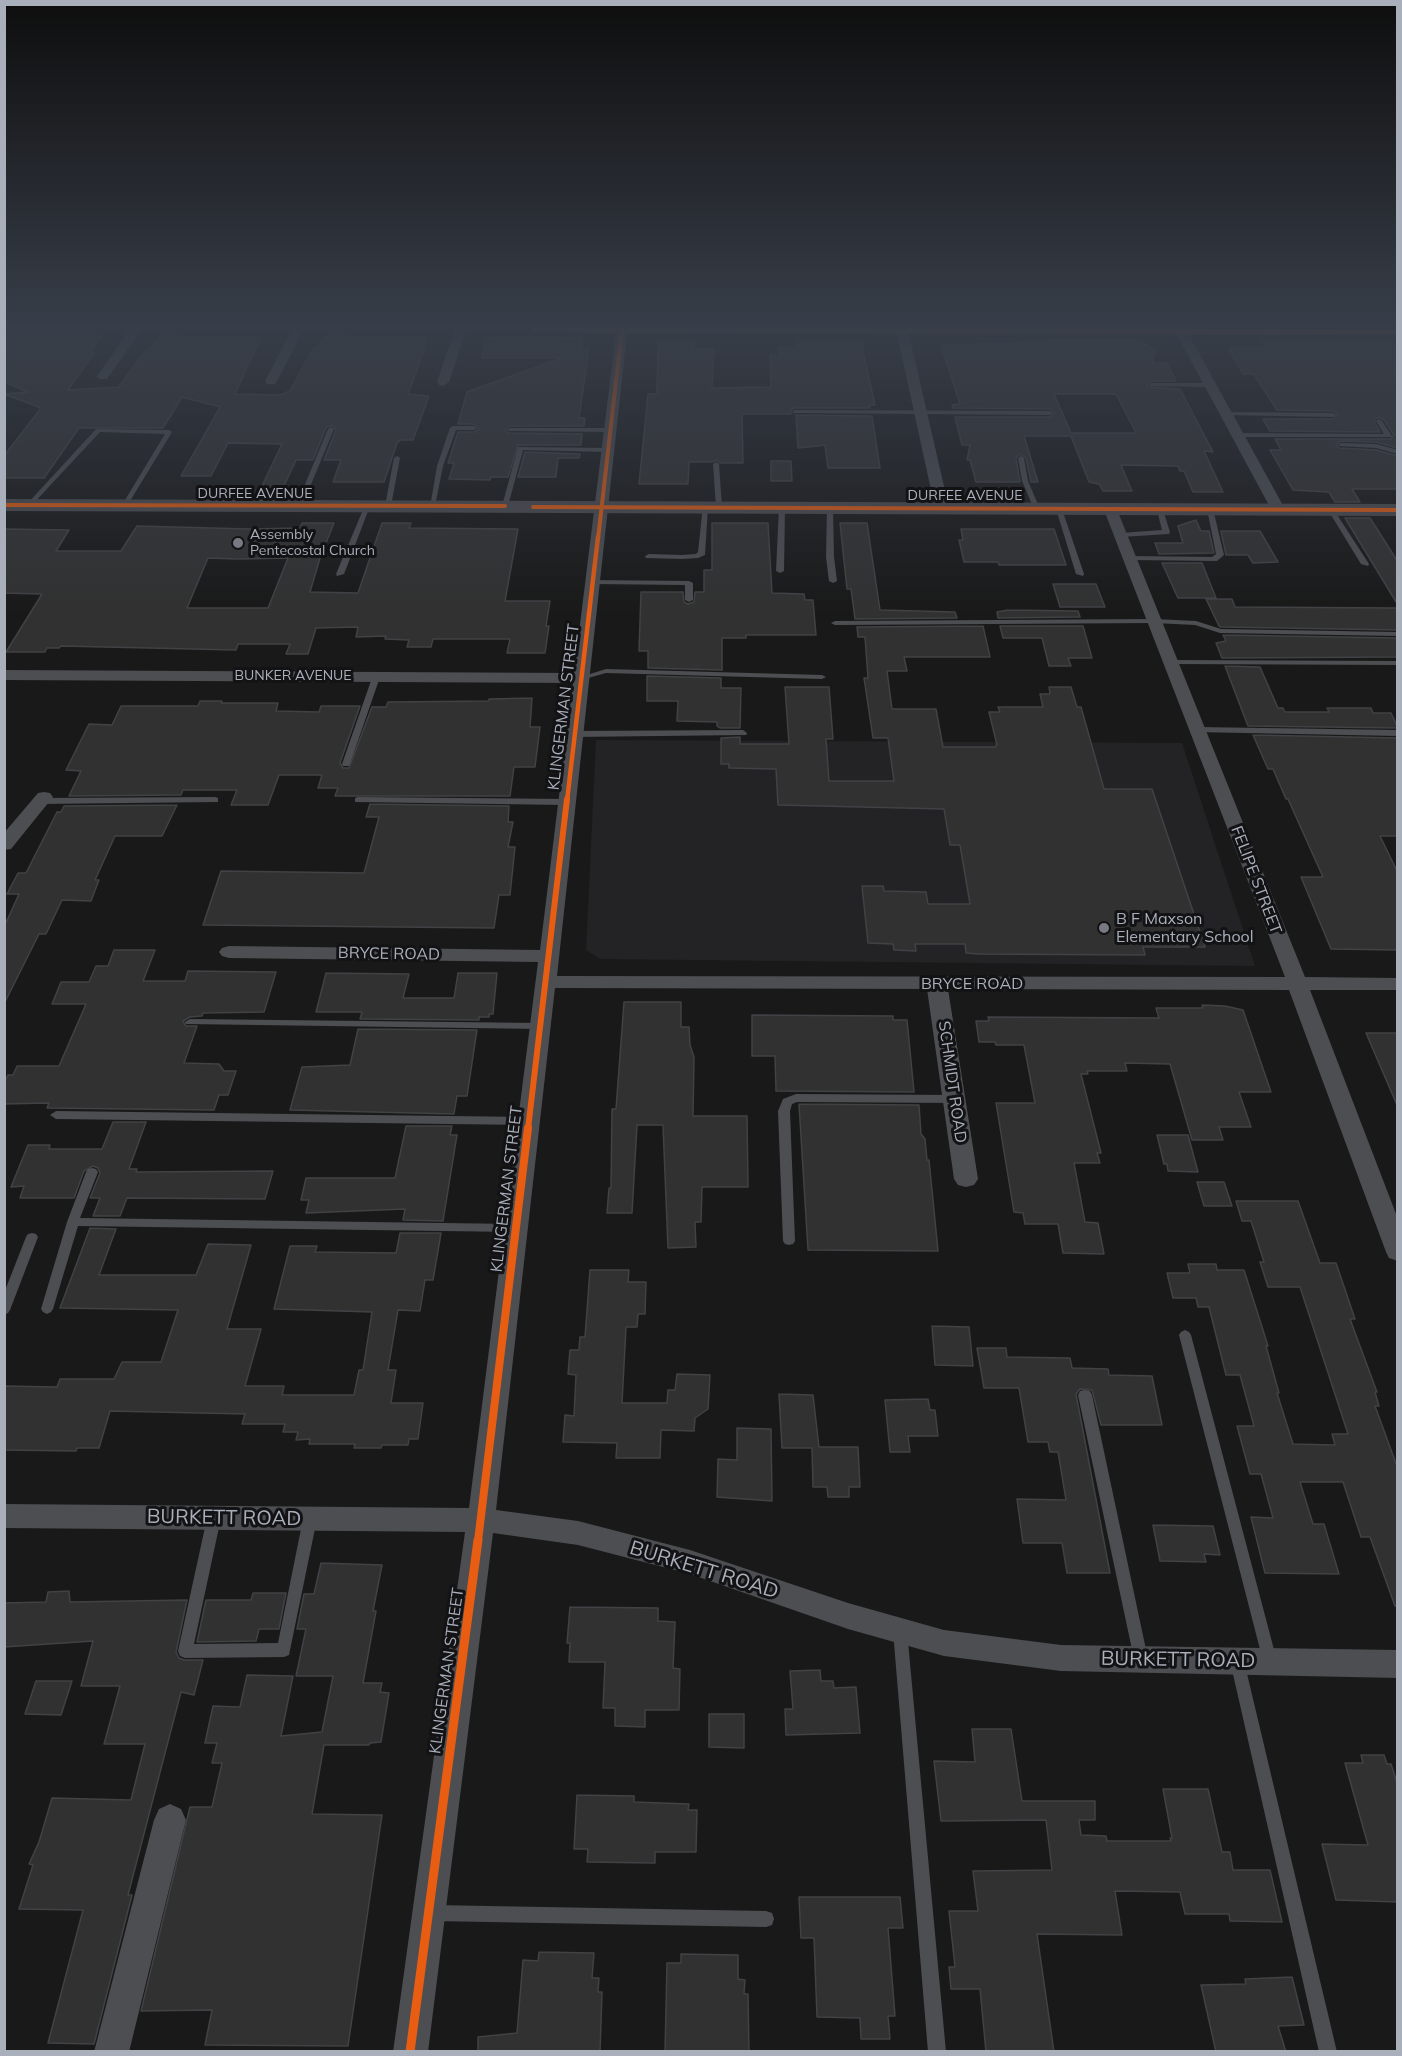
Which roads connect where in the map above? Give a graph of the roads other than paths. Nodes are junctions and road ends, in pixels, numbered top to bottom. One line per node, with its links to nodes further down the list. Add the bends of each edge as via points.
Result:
1 (611, 425): 8 (street, KLINGERMAN STREET)
2 (923, 425): 28 (street)
3 (1232, 425): 9 (street)
4 (1381, 425): 9 (lane, via 1389,436)
5 (474, 428): 22 (lane, via 453,428)
6 (331, 429): 19 (lane)
7 (510, 429): 8 (lane)
8 (610, 430): 11 (street, KLINGERMAN STREET)
9 (1237, 435): 32 (street)
10 (1341, 445): 12 (lane, via 1376,446)
11 (608, 450): 23 (lane, via 520,448); 24 (street, KLINGERMAN STREET)
12 (1398, 452)
13 (397, 458): 21 (lane)
14 (1021, 458): 29 (lane, via 1025,481)
15 (716, 464): 25 (lane)
16 (4, 504): 17 (main road, DURFEE AVENUE)
17 (29, 505): 18 (main road, DURFEE AVENUE); 18 (lane, via 98,430 169,432)
18 (125, 505): 19 (main road, DURFEE AVENUE)
19 (299, 506): 20 (main road, DURFEE AVENUE)
20 (367, 506): 21 (main road, DURFEE AVENUE); 42 (lane)
21 (388, 506): 22 (main road, DURFEE AVENUE)
22 (432, 506): 23 (main road, DURFEE AVENUE)
23 (505, 506): 24 (main road, DURFEE AVENUE)
24 (602, 507): 25 (main road, DURFEE AVENUE); 45 (street, KLINGERMAN STREET)
25 (712, 507): 26 (main road, DURFEE AVENUE); 38 (lane, via 702,553)
26 (782, 507): 27 (main road, DURFEE AVENUE); 41 (lane)
27 (830, 508): 28 (main road, DURFEE AVENUE); 44 (lane)
28 (942, 508): 29 (main road, DURFEE AVENUE)
29 (1037, 509): 30 (main road, DURFEE AVENUE)
30 (1059, 509): 33 (main road, DURFEE AVENUE); 43 (lane)
31 (1210, 509): 32 (main road, DURFEE AVENUE); 34 (main road, DURFEE AVENUE); 39 (lane, via 1220,555 1214,559)
32 (1278, 509): 35 (main road, DURFEE AVENUE)
33 (1111, 510): 34 (main road, DURFEE AVENUE); 37 (street, FELIPE STREET)
34 (1160, 510): 37 (lane, via 1166,532)
35 (1332, 510): 36 (main road, DURFEE AVENUE); 40 (lane)
36 (1398, 510)
37 (1121, 535): 39 (street, FELIPE STREET)
38 (649, 556)
39 (1130, 558): 47 (street, FELIPE STREET)
40 (1365, 564)
41 (780, 571)
42 (340, 574)
43 (1080, 574)
44 (833, 581)
45 (592, 582): 46 (lane, via 689,583); 55 (street, KLINGERMAN STREET)
46 (689, 600)
47 (1154, 621): 48 (lane); 49 (lane, via 1196,623 1220,631); 50 (street, FELIPE STREET)
48 (835, 623)
49 (1398, 634)
50 (1170, 662): 51 (lane); 56 (street, FELIPE STREET)
51 (1398, 663)
52 (4, 675): 53 (street, BUNKER AVENUE)
53 (376, 677): 55 (street, BUNKER AVENUE); 60 (lane)
54 (822, 677): 55 (lane, via 606,670)
55 (581, 678): 59 (street, KLINGERMAN STREET)
56 (1197, 730): 58 (lane); 69 (street, FELIPE STREET)
57 (743, 733): 59 (lane)
58 (1398, 733)
59 (574, 734): 64 (street, KLINGERMAN STREET)
60 (346, 764)
61 (42, 799): 62 (lane); 65 (street)
62 (215, 800)
63 (358, 800): 64 (lane)
64 (566, 802): 67 (street, KLINGERMAN STREET)
65 (4, 845)
66 (229, 952): 67 (street, BRYCE ROAD)
67 (548, 956): 68 (street, KLINGERMAN STREET)
68 (546, 982): 71 (street, BRYCE ROAD); 73 (street, KLINGERMAN STREET)
69 (1297, 983): 70 (street, BRYCE ROAD); 71 (street, BRYCE ROAD); 83 (street, FELIPE STREET)
70 (1398, 984)
71 (937, 985): 74 (street, SCHMIDT ROAD)
72 (190, 1022): 73 (lane)
73 (541, 1026): 76 (street, KLINGERMAN STREET)
74 (954, 1099): 78 (street, SCHMIDT ROAD); 82 (lane, via 796,1098 787,1102 784,1111)
75 (56, 1115): 76 (lane)
76 (528, 1120): 80 (street, KLINGERMAN STREET)
77 (92, 1172): 79 (lane)
78 (966, 1179)
79 (73, 1222): 80 (lane); 84 (lane)
80 (515, 1228): 91 (street, KLINGERMAN STREET)
81 (32, 1237): 85 (lane)
82 (789, 1241)
83 (1398, 1252)
84 (47, 1309)
85 (4, 1310)
86 (1185, 1335): 95 (lane)
87 (1085, 1395): 93 (lane)
88 (4, 1516): 89 (street, BURKETT ROAD)
89 (214, 1518): 90 (street, BURKETT ROAD); 90 (lane, via 185,1651 284,1650)
90 (310, 1519): 91 (street, BURKETT ROAD)
91 (481, 1520): 92 (street, BURKETT ROAD, via 578,1533 690,1562); 98 (street, KLINGERMAN STREET)
92 (900, 1631): 93 (street, BURKETT ROAD, via 944,1643 1062,1658); 102 (lane)
93 (1141, 1659): 94 (street, BURKETT ROAD)
94 (1237, 1661): 95 (street, BURKETT ROAD); 103 (lane)
95 (1270, 1662): 96 (street, BURKETT ROAD)
96 (1398, 1664)
97 (170, 1820): 100 (street)
98 (429, 1913): 99 (lane); 101 (street, KLINGERMAN STREET)
99 (766, 1919)
100 (111, 2052)
101 (410, 2052)
102 (937, 2052)
103 (1328, 2052)

